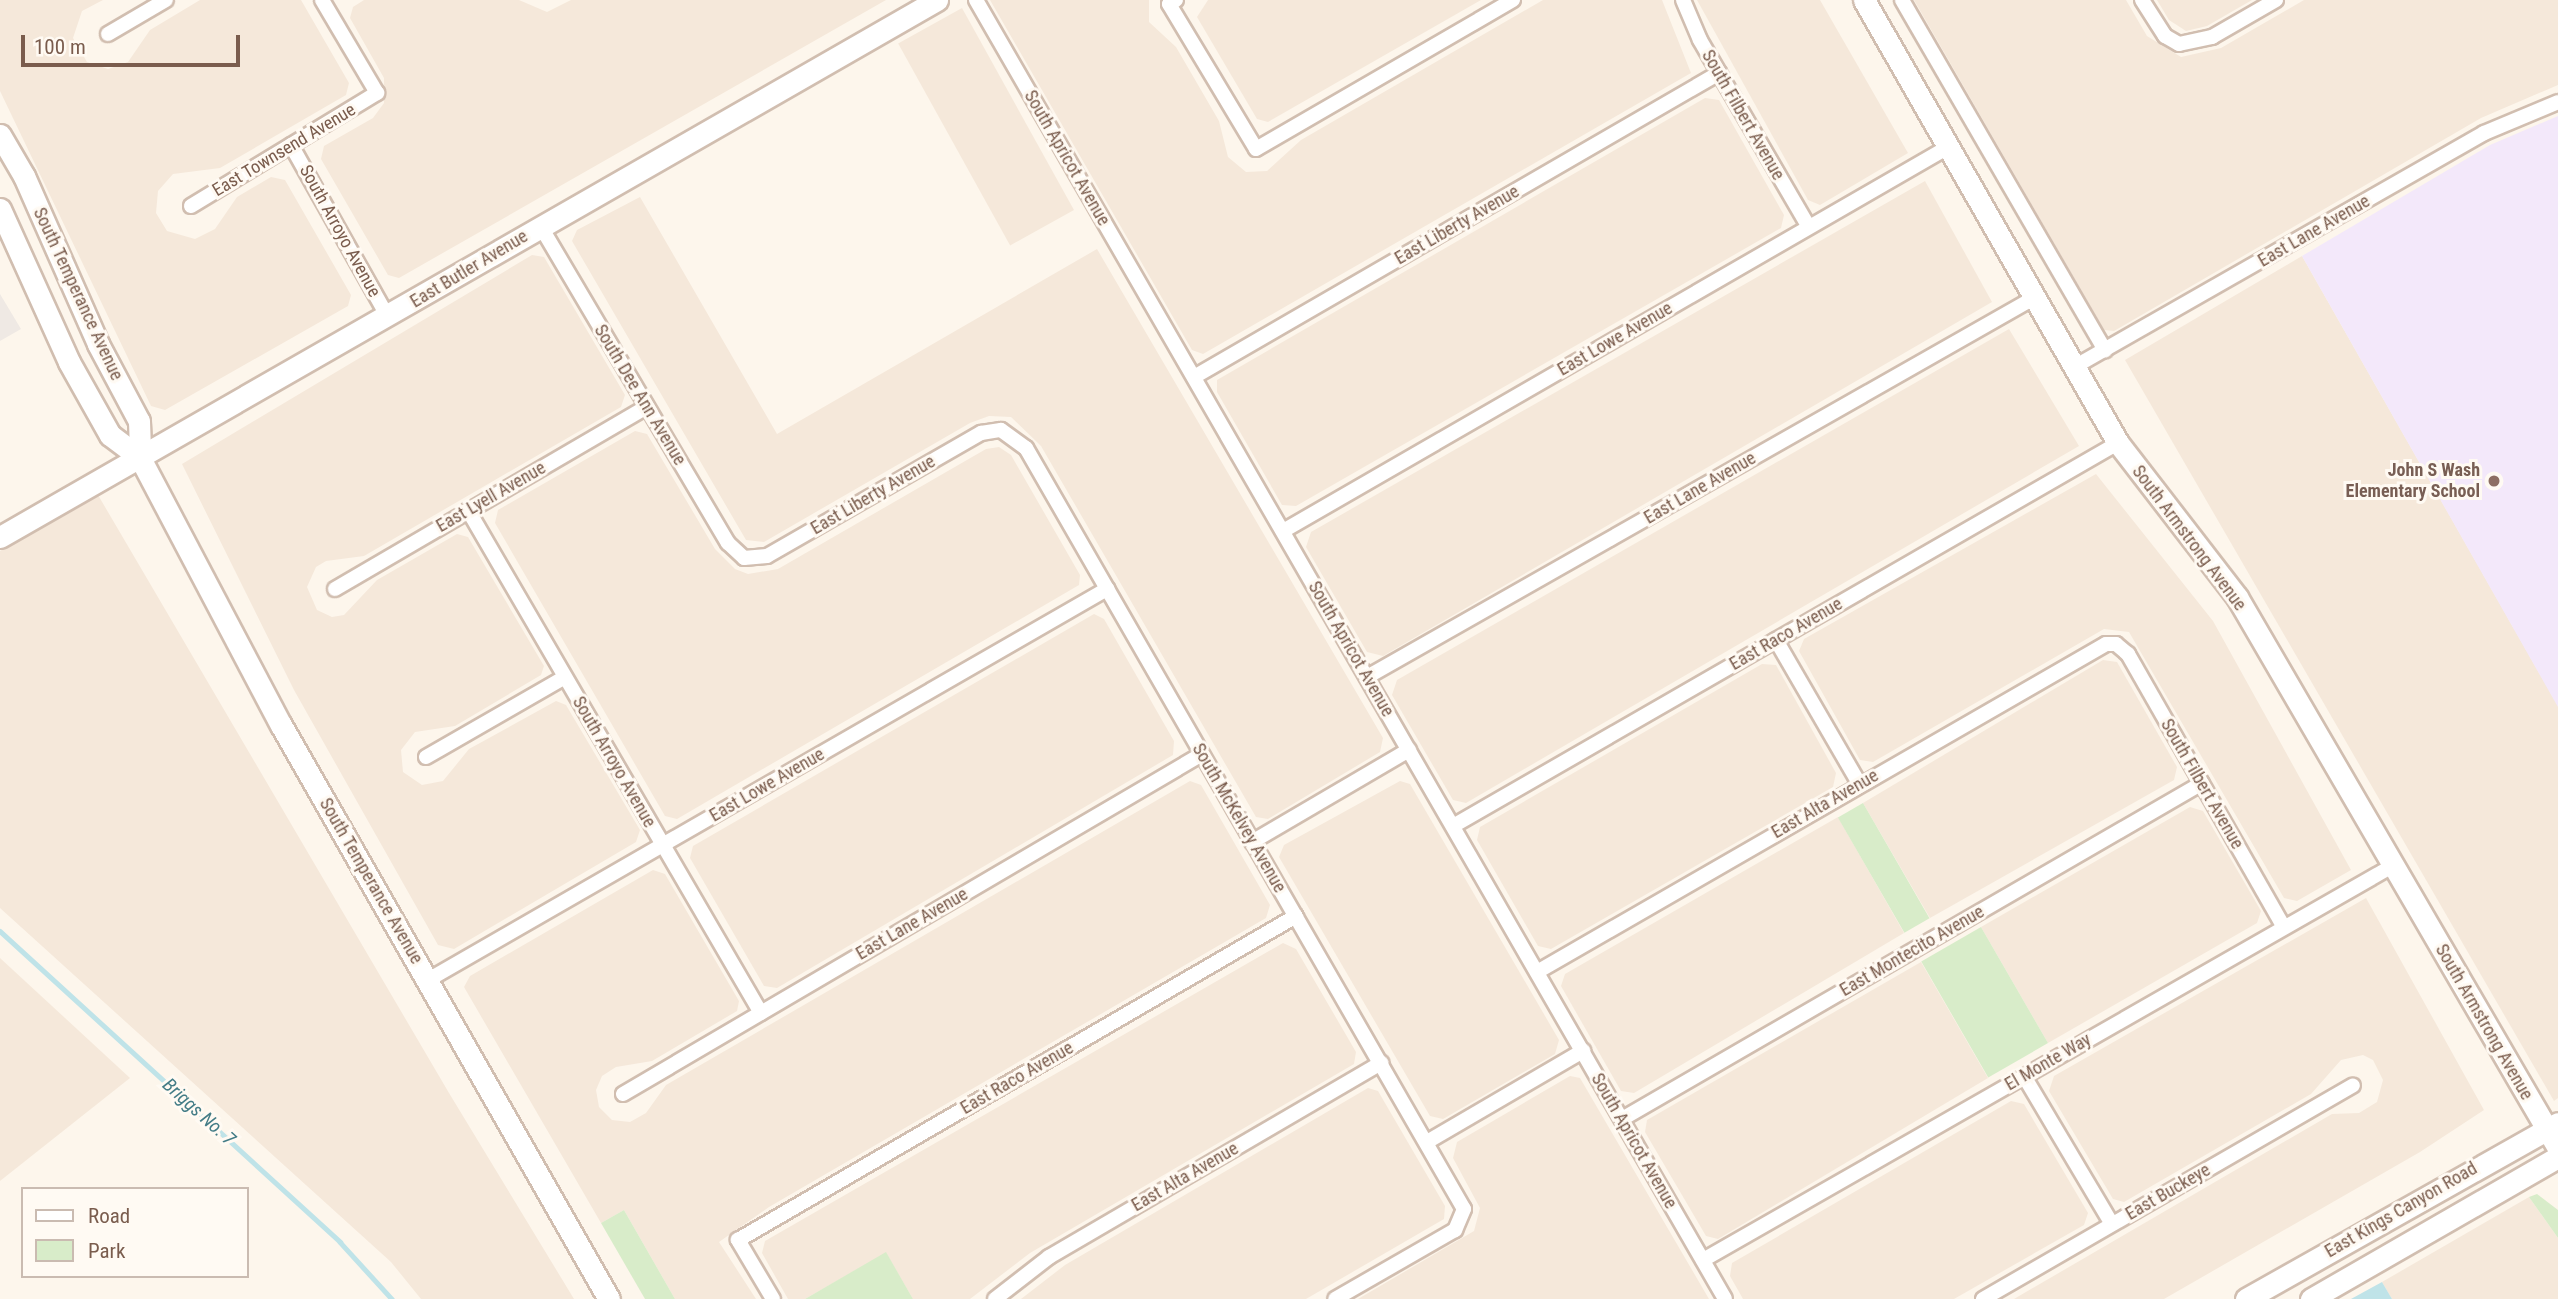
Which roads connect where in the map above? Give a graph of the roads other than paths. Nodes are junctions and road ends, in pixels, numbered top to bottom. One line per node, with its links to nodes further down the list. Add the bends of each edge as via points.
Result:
1 (166, 0): 12 (street)
2 (976, 0): 26 (street, South Apricot Avenue)
3 (1176, 0): 4 (street, via 1169,4 1256,149)
4 (1513, 0)
5 (1683, 0): 13 (street, South Filbert Avenue)
6 (1864, 0): 17 (street, South Armstrong Avenue)
7 (1902, 0): 24 (street)
8 (2141, 0): 9 (street, via 2165,36 2179,44 2212,37)
9 (2276, 0)
10 (327, 2): 16 (street, East Townsend Avenue, via 377,93)
11 (929, 2): 20 (street, East Butler Avenue)
12 (108, 34)
13 (1719, 73): 21 (street, South Filbert Avenue); 26 (street, East Liberty Avenue)
14 (2558, 102): 24 (street, East Lane Avenue, via 2484,134)
15 (0, 135): 30 (street, South Temperance Avenue, via 24,176 98,344 139,421)
16 (291, 145): 18 (street, East Townsend Avenue); 23 (street, South Arroyo Avenue)
17 (1948, 147): 21 (street, East Lowe Avenue); 22 (street, South Armstrong Avenue)
18 (191, 206)
19 (0, 209): 30 (street, South Temperance Avenue, via 69,362 110,436)
20 (541, 227): 23 (street, East Butler Avenue); 27 (street, South Dee Ann Avenue)
21 (1808, 227): 32 (street, East Lowe Avenue)
22 (2034, 298): 25 (street, South Armstrong Avenue); 40 (street, East Lane Avenue)
23 (388, 317): 30 (street, East Butler Avenue)
24 (2105, 350): 25 (street, East Lane Avenue)
25 (2074, 367): 29 (street, South Armstrong Avenue)
26 (1194, 377): 32 (street, South Apricot Avenue)
27 (647, 407): 31 (street, East Lyell Avenue); 34 (street, South Dee Ann Avenue, via 728,543)
28 (1001, 430): 34 (street, East Liberty Avenue, via 981,433 767,556); 36 (street, South McKelvey Avenue, via 1026,448)
29 (2118, 443): 37 (street, East Raco Avenue); 49 (street, South Armstrong Avenue, via 2237,597)
30 (140, 458): 33 (street, East Butler Avenue); 53 (street, South Temperance Avenue, via 281,725)
31 (468, 510): 35 (street, East Lyell Avenue); 39 (street, South Arroyo Avenue)
32 (1283, 531): 40 (street, South Apricot Avenue)
33 (0, 537)
34 (744, 558)
35 (335, 589)
36 (1107, 589): 42 (street, South McKelvey Avenue); 48 (street, East Lowe Avenue)
37 (1776, 640): 44 (street); 46 (street, East Raco Avenue)
38 (2116, 644): 44 (street, East Alta Avenue, via 2096,649); 45 (street, South Filbert Avenue, via 2128,654)
39 (565, 677): 43 (street); 48 (street, South Arroyo Avenue)
40 (1367, 677): 41 (street, South Apricot Avenue)
41 (1409, 750): 46 (street, South Apricot Avenue); 47 (street)
42 (1202, 754): 47 (street, South McKelvey Avenue); 54 (street, East Lane Avenue)
43 (426, 757)
44 (1859, 783): 52 (street, East Alta Avenue)
45 (2202, 783): 51 (street, South Filbert Avenue); 60 (street, East Montecito Avenue)
46 (1453, 826): 52 (street, South Apricot Avenue)
47 (1252, 842): 50 (street, South McKelvey Avenue)
48 (663, 845): 53 (street, East Lowe Avenue); 54 (street, South Arroyo Avenue)
49 (2394, 865): 51 (street, El Monte Way); 61 (street, South Armstrong Avenue)
50 (1296, 916): 56 (street, South McKelvey Avenue); 68 (street, East Raco Avenue, via 738,1240)
51 (2284, 927): 57 (street, El Monte Way)
52 (1537, 972): 55 (street, South Apricot Avenue)
53 (428, 981): 67 (street, South Temperance Avenue)
54 (761, 1013): 59 (street, East Lane Avenue)
55 (1583, 1051): 60 (street, South Apricot Avenue); 62 (street)
56 (1381, 1063): 62 (street, South McKelvey Avenue); 69 (street, East Alta Avenue, via 1049,1257)
57 (2024, 1076): 65 (street); 66 (street, El Monte Way)
58 (2353, 1085): 65 (street, East Buckeye)
59 (623, 1094)
60 (1622, 1119): 66 (street, South Apricot Avenue)
61 (2552, 1126): 63 (street, South Armstrong Avenue); 73 (street, East Kings Canyon Road)
62 (1427, 1142): 70 (street, South McKelvey Avenue, via 1461,1201 1464,1216 1454,1230)
63 (2558, 1148)
64 (2558, 1157): 74 (street, East Kings Canyon Road)
65 (2112, 1224): 72 (street, East Buckeye)
66 (1703, 1260): 71 (street, South Apricot Avenue)
67 (609, 1299)
68 (773, 1299)
69 (995, 1299)
70 (1335, 1299)
71 (1725, 1299)
72 (1983, 1299)
73 (2246, 1299)
74 (2311, 1299)

